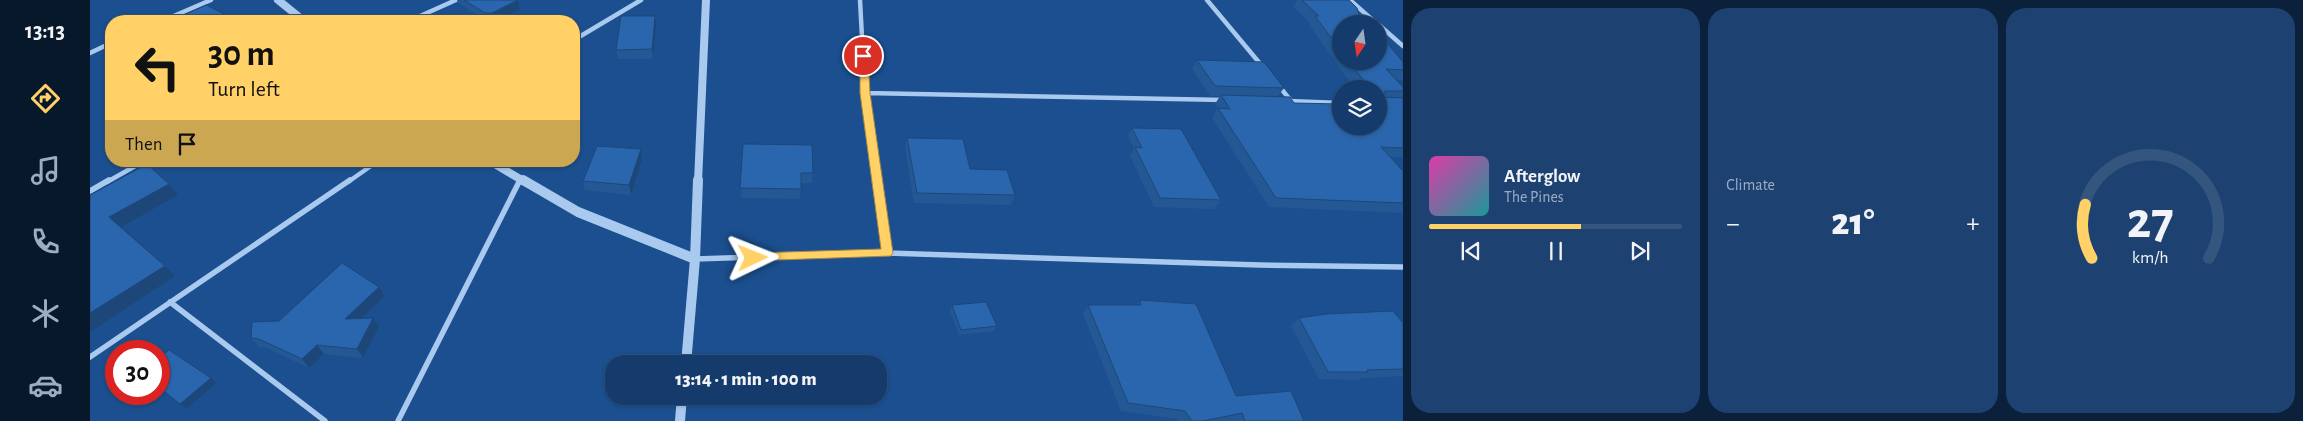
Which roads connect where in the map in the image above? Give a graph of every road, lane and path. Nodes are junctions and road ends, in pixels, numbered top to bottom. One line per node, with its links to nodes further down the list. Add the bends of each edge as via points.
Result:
1 (210, 0): 9 (street)
2 (278, 0): 10 (street)
3 (456, 0): 11 (street)
4 (641, 0): 14 (street)
5 (706, 0): 31 (street)
6 (860, 0): 20 (street)
7 (1207, 0): 18 (street)
8 (1350, 0): 12 (street)
9 (176, 15)
10 (297, 15)
11 (422, 15)
12 (1368, 15)
13 (1388, 33): 15 (street)
14 (580, 36)
15 (1403, 46)
16 (105, 47): 17 (street)
17 (90, 53)
18 (1267, 72)
19 (1273, 80): 23 (street)
20 (865, 93): 21 (street); 30 (street)
21 (1232, 100)
22 (1282, 101): 23 (street)
23 (1291, 102): 24 (street)
24 (1332, 103)
25 (133, 167): 29 (street)
26 (369, 167): 33 (street)
27 (500, 167): 28 (street)
28 (521, 179): 31 (street, via 578,212); 38 (street)
29 (90, 191)
30 (887, 253): 31 (street); 32 (street)
31 (695, 259): 34 (street)
32 (1403, 267)
33 (170, 302): 35 (street); 37 (street)
34 (687, 355)
35 (90, 357)
36 (681, 405): 39 (street)
37 (325, 421)
38 (398, 421)
39 (680, 421)

